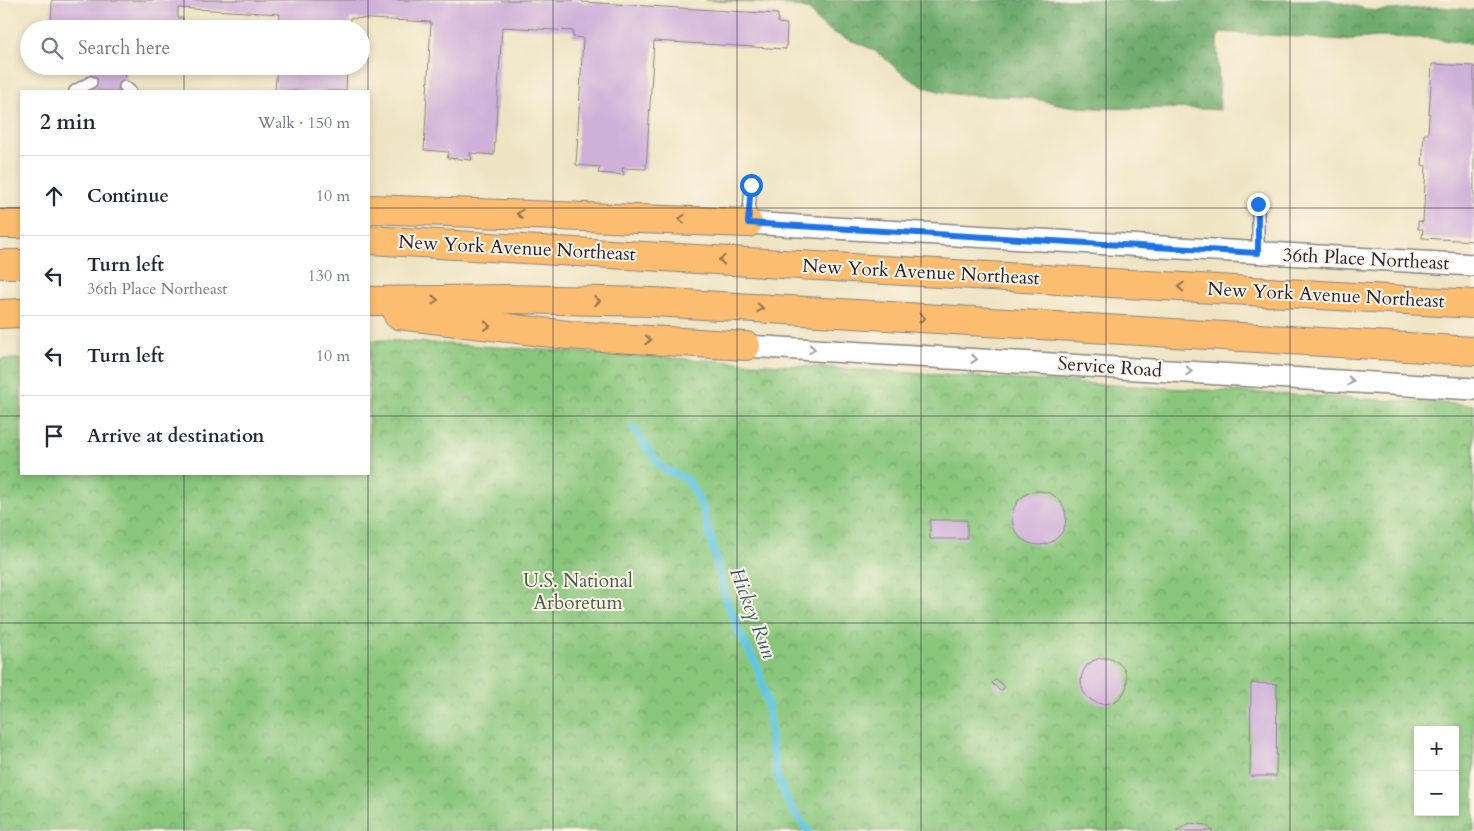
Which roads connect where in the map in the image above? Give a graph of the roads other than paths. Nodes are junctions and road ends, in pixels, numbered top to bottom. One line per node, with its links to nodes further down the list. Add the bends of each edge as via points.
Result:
1 (91, 82): 2 (lane)
2 (77, 90)
3 (751, 185): 6 (lane)
4 (1258, 204): 11 (lane)
5 (370, 209): 6 (highway, one-way to 5)
6 (748, 223): 11 (street, 36th Place Northeast)
7 (0, 224): 8 (highway)
8 (20, 224)
9 (370, 240): 10 (highway, New York Avenue Northeast)
10 (555, 251): 12 (highway); 17 (highway, New York Avenue Northeast, one-way to 10)
11 (1258, 253): 15 (street, 36th Place Northeast)
12 (370, 258)
13 (0, 264): 14 (highway)
14 (20, 264)
15 (1474, 266)
16 (370, 301): 22 (highway, one-way to 22, via 652,302)
17 (1474, 304)
18 (370, 311): 21 (highway, one-way to 21, via 568,335)
19 (20, 313): 20 (highway)
20 (0, 314)
21 (746, 346): 23 (street, Service Road, one-way to 23)
22 (1474, 351)
23 (1474, 389)

